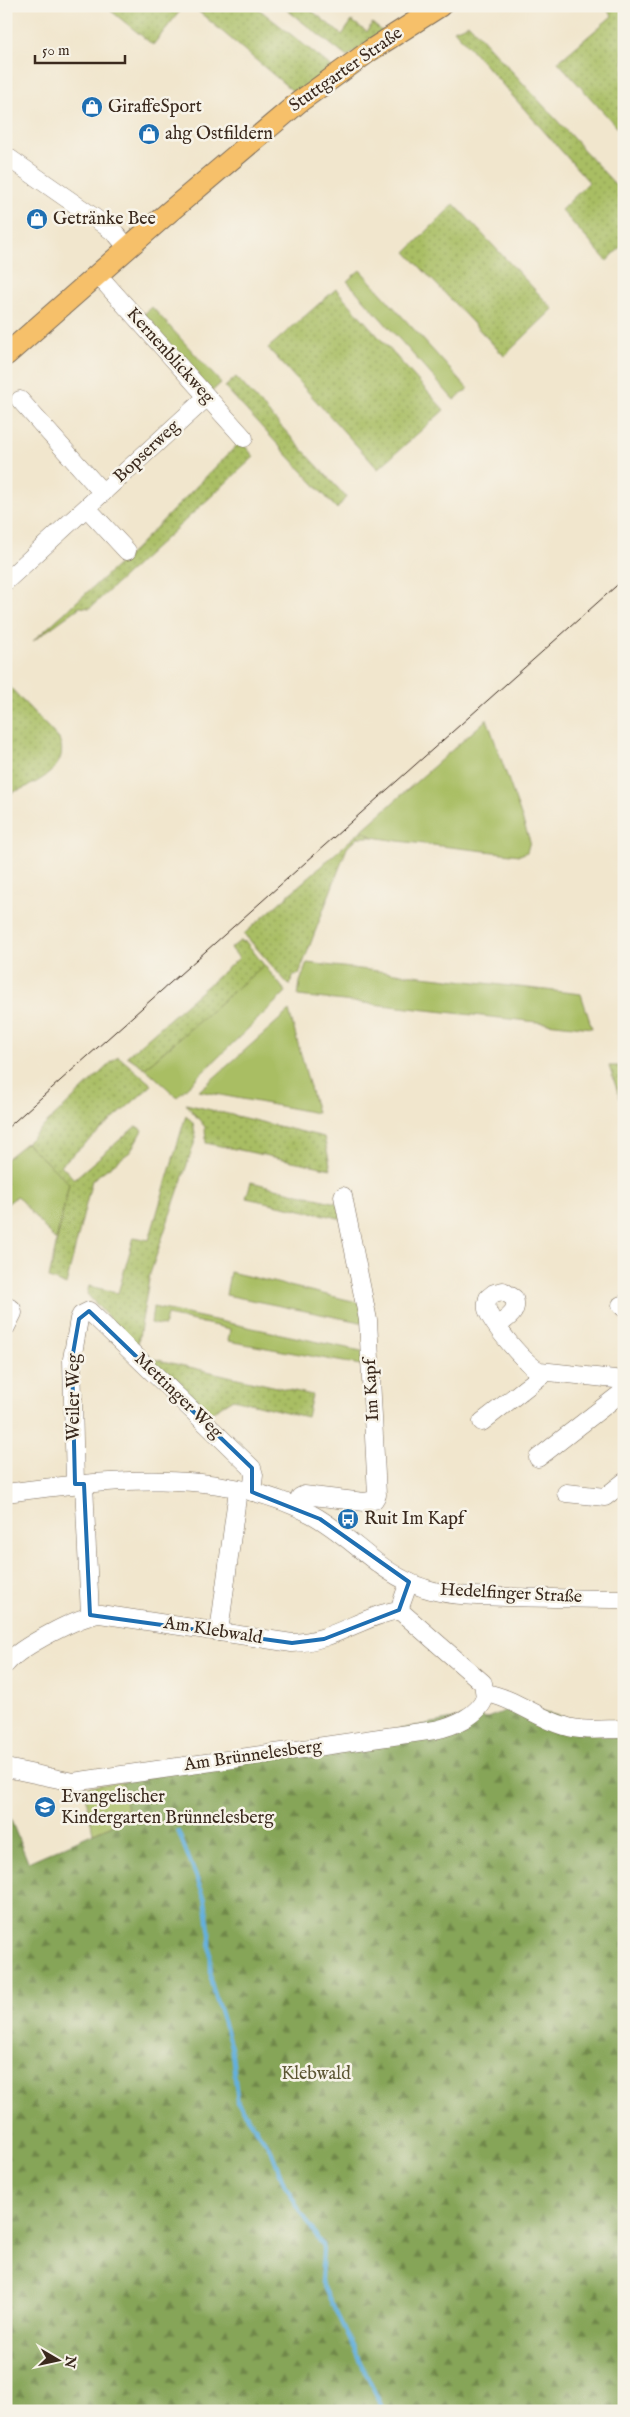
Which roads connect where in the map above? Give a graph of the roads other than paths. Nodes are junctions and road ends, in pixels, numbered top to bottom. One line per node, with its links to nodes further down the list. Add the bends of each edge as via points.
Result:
1 (440, 6): 3 (main road, Stuttgarter Straße, via 370,50 299,102)
2 (6, 156): 3 (street, via 95,218)
3 (128, 248): 4 (main road, Stuttgarter Straße)
4 (97, 274): 5 (main road, Stuttgarter Straße); 6 (street, Kernenblickweg)
5 (6, 355)
6 (207, 397): 8 (street, Kernenblickweg); 9 (street, Bopserweg)
7 (20, 400): 9 (street)
8 (244, 438)
9 (103, 493): 10 (street, Bopserweg)
10 (87, 508): 11 (street); 12 (street, Bopserweg)
11 (127, 551)
12 (6, 581)
13 (343, 1196): 28 (street, Im Kapf, via 368,1320 377,1495 374,1500 364,1502 304,1495)
14 (6, 1306): 17 (street, via 13,1313)
15 (84, 1313): 24 (street, Weiler Weg, via 79,1319 72,1359); 25 (street, Mettinger Weg, via 88,1311 95,1315 248,1463 254,1471)
16 (497, 1326): 18 (street, via 528,1365)
17 (6, 1327)
18 (546, 1372): 19 (street); 21 (street)
19 (624, 1380)
20 (624, 1391): 22 (street)
21 (482, 1422)
22 (538, 1458)
23 (624, 1482): 27 (street, via 605,1497)
24 (80, 1484): 25 (street, Hedelfinger Straße, via 178,1481); 26 (street, Hedelfinger Straße); 32 (street, Weiler Weg)
25 (245, 1491): 28 (street, Hedelfinger Straße); 33 (street, Mettinger Weg)
26 (6, 1493)
27 (566, 1493)
28 (296, 1506): 29 (street, Hedelfinger Straße, via 327,1523 385,1568)
29 (409, 1582): 30 (street, Hedelfinger Straße, via 432,1591 461,1595); 31 (street)
30 (624, 1599)
31 (399, 1610): 33 (street, Am Klebwald, via 379,1615 329,1637 304,1642); 35 (street, via 481,1681)
32 (90, 1615): 33 (street, Am Klebwald); 34 (street, Am Klebwald, via 19,1653)
33 (219, 1632)
34 (6, 1664)
35 (486, 1693): 36 (street, via 503,1696 568,1727); 37 (street, Am Brünnelesberg, via 478,1709 450,1726 391,1737 73,1782)
36 (624, 1729)
37 (6, 1768)

